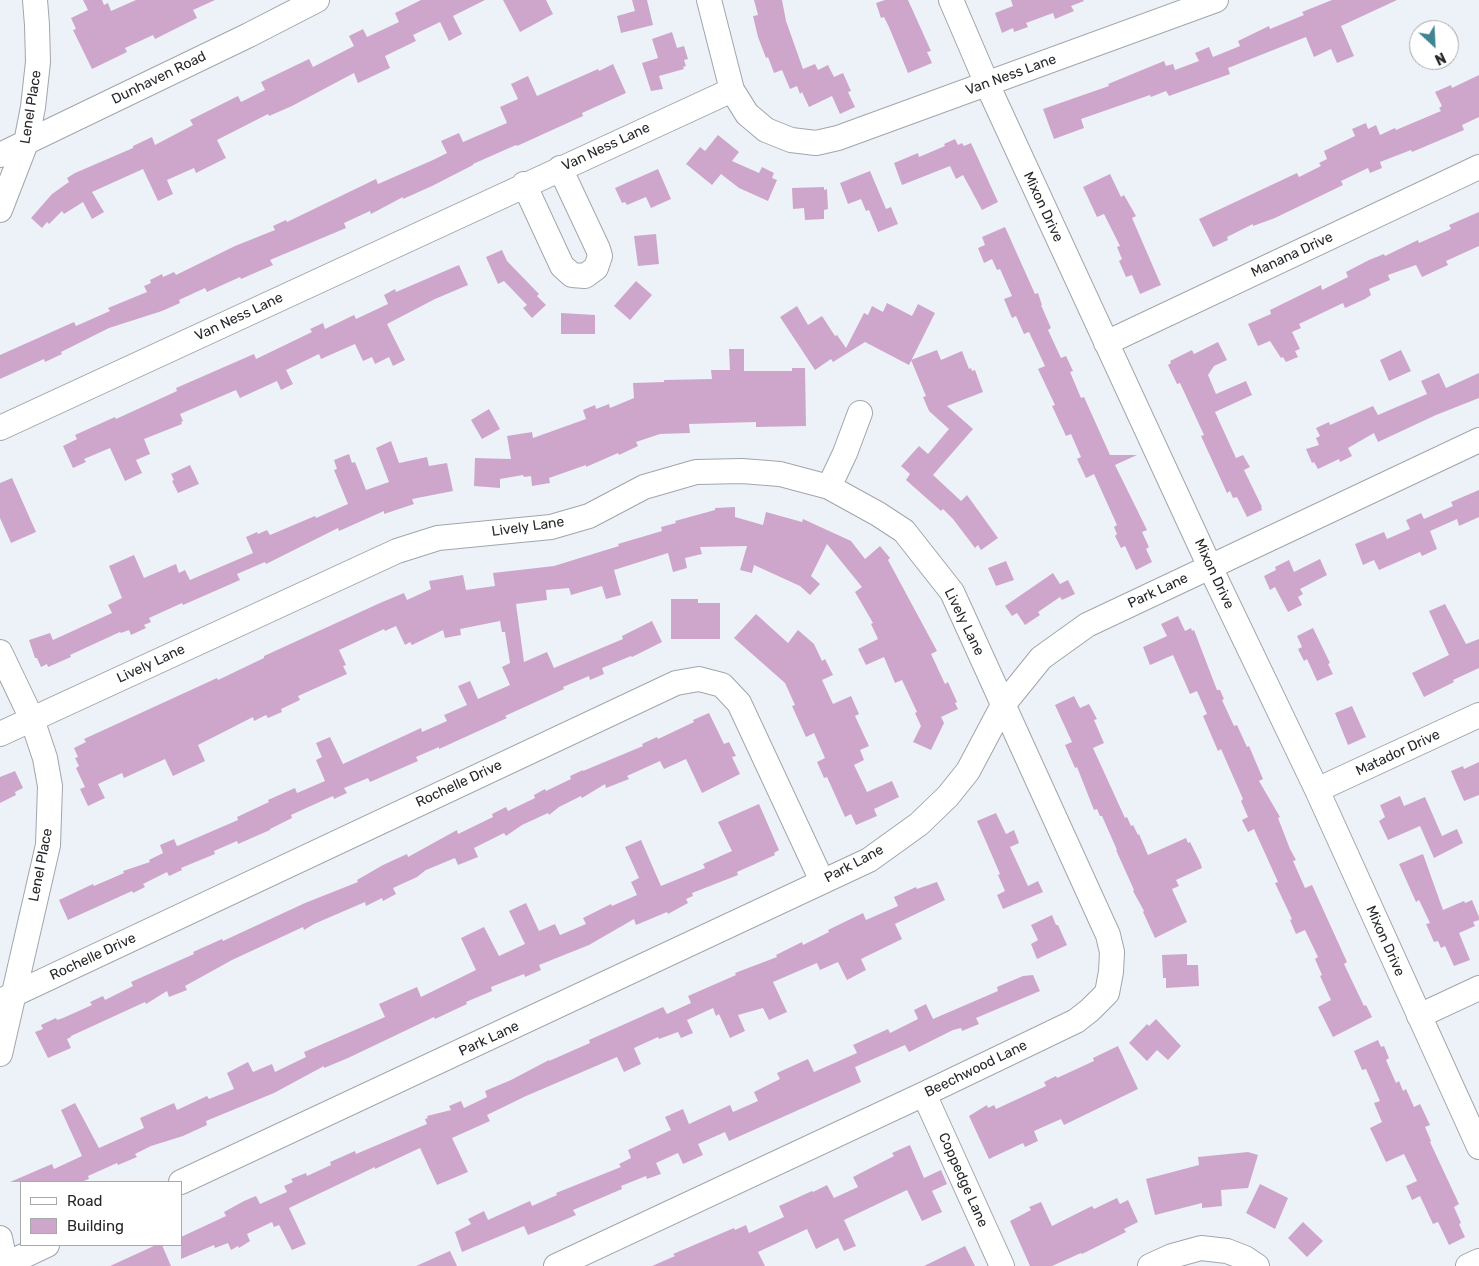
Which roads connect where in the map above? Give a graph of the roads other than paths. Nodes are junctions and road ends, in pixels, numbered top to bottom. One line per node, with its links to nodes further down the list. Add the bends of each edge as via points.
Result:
1 (34, 0): 8 (street, Lenel Place, via 38,62)
2 (317, 0): 8 (street, Dunhaven Road)
3 (709, 0): 7 (street)
4 (951, 0): 6 (street, Mixon Drive)
5 (1216, 0): 6 (street, Van Ness Lane)
6 (987, 84): 7 (street, Van Ness Lane, via 838,138 816,142 791,140 766,130 747,114); 14 (street, Mixon Drive)
7 (732, 90): 11 (street, Van Ness Lane)
8 (26, 143): 9 (street, Dunhaven Road); 13 (street, Lenel Place)
9 (0, 155)
10 (1479, 167): 14 (street, Manana Drive)
11 (560, 168): 12 (street, Van Ness Lane); 12 (street, via 600,256 596,268 585,276 572,275 562,266)
12 (524, 184): 16 (street, Van Ness Lane)
13 (0, 210)
14 (1106, 343): 19 (street, Mixon Drive)
15 (860, 414): 18 (street)
16 (0, 428)
17 (1479, 440): 19 (street, Park Lane)
18 (829, 488): 21 (street, Lively Lane, via 904,531 952,592); 23 (street, Lively Lane, via 780,474 696,472 644,488 589,516 551,527 438,538 397,551)
19 (1210, 567): 21 (street, Park Lane, via 1087,625 1041,658); 25 (street, Mixon Drive)
20 (0, 652): 23 (street, Lenel Place)
21 (1003, 705): 26 (street, Park Lane, via 968,771 948,796 924,819 869,860); 31 (street, Beechwood Lane, via 1108,935 1112,972 1107,992 1076,1021)
22 (1479, 715): 25 (street, Matador Drive)
23 (32, 719): 24 (street, Lively Lane); 28 (street, Lenel Place, via 50,786 48,845)
24 (0, 734)
25 (1317, 790): 29 (street, Mixon Drive)
26 (822, 882): 28 (street, Rochelle Drive, via 739,703 722,685 699,679 676,683); 33 (street, Park Lane)
27 (1479, 988): 29 (street)
28 (7, 998): 30 (street, Lenel Place)
29 (1419, 1016): 32 (street, Mixon Drive)
30 (0, 1054)
31 (924, 1094): 38 (street, Beechwood Lane); 39 (street, Coppedge Lane)
32 (1479, 1147)
33 (182, 1182)
34 (0, 1238): 37 (street)
35 (46, 1246): 37 (street)
36 (1479, 1261): 42 (street)
37 (4, 1266)
38 (556, 1266)
39 (1002, 1266)
40 (1150, 1266): 41 (street, via 1201,1248 1227,1252)
41 (1257, 1266)
42 (1468, 1266)

